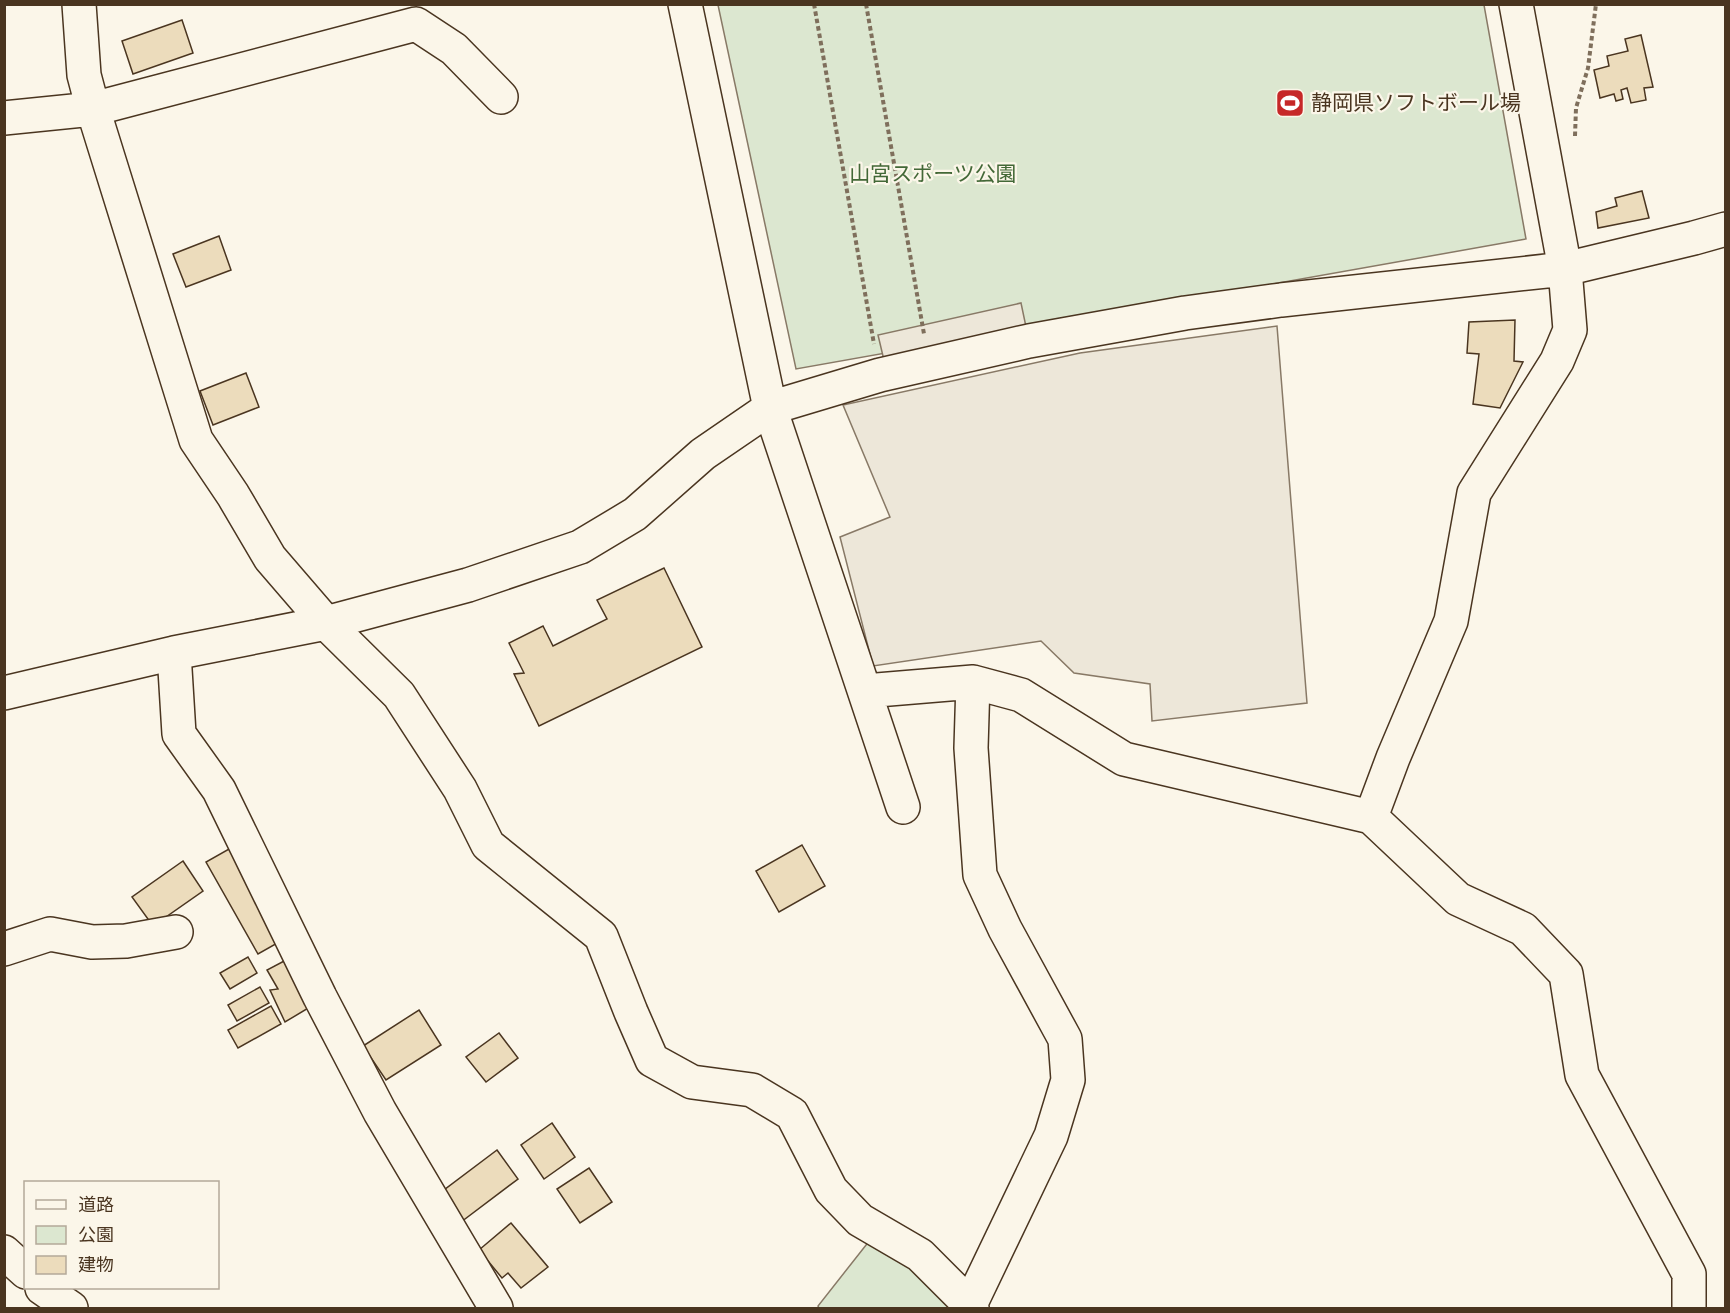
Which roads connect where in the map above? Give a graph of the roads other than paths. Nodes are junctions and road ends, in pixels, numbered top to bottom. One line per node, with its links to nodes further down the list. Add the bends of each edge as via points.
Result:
1 (79, 4): 5 (street, via 84,75)
2 (685, 4): 9 (street)
3 (1516, 4): 8 (street)
4 (501, 97): 5 (street, via 454,49 416,24)
5 (93, 109): 6 (street); 10 (street, via 196,440 270,558)
6 (4, 118)
7 (1725, 229): 8 (street)
8 (1565, 269): 9 (street, via 1185,313 1029,341 879,375); 16 (street, via 1570,330 1557,361 1474,493 1451,621 1392,758)
9 (770, 408): 10 (street, via 703,454 635,514 580,547 468,585); 13 (street)
10 (326, 623): 11 (street); 23 (street, via 399,694 460,789 488,845 601,936 652,1060 692,1082 752,1090 792,1114 831,1190 860,1220 920,1255)
11 (174, 653): 14 (street); 26 (street, via 179,734 219,790 380,1112)
12 (972, 682): 13 (street); 16 (street, via 1021,695 1124,759); 23 (street, via 971,748 980,875 1065,1039 1068,1080 1051,1136)
13 (865, 691): 15 (street)
14 (4, 693)
15 (903, 807)
16 (1371, 818): 27 (street, via 1458,899 1523,929 1566,974 1582,1075 1689,1274)
17 (176, 932): 18 (street, via 126,941 92,942 50,934)
18 (4, 949)
19 (4, 1252): 20 (street)
20 (24, 1270)
21 (37, 1289): 24 (street)
22 (45, 1289): 25 (street)
23 (971, 1307)
24 (24, 1308)
25 (71, 1308)
26 (496, 1308)
27 (1689, 1308)

